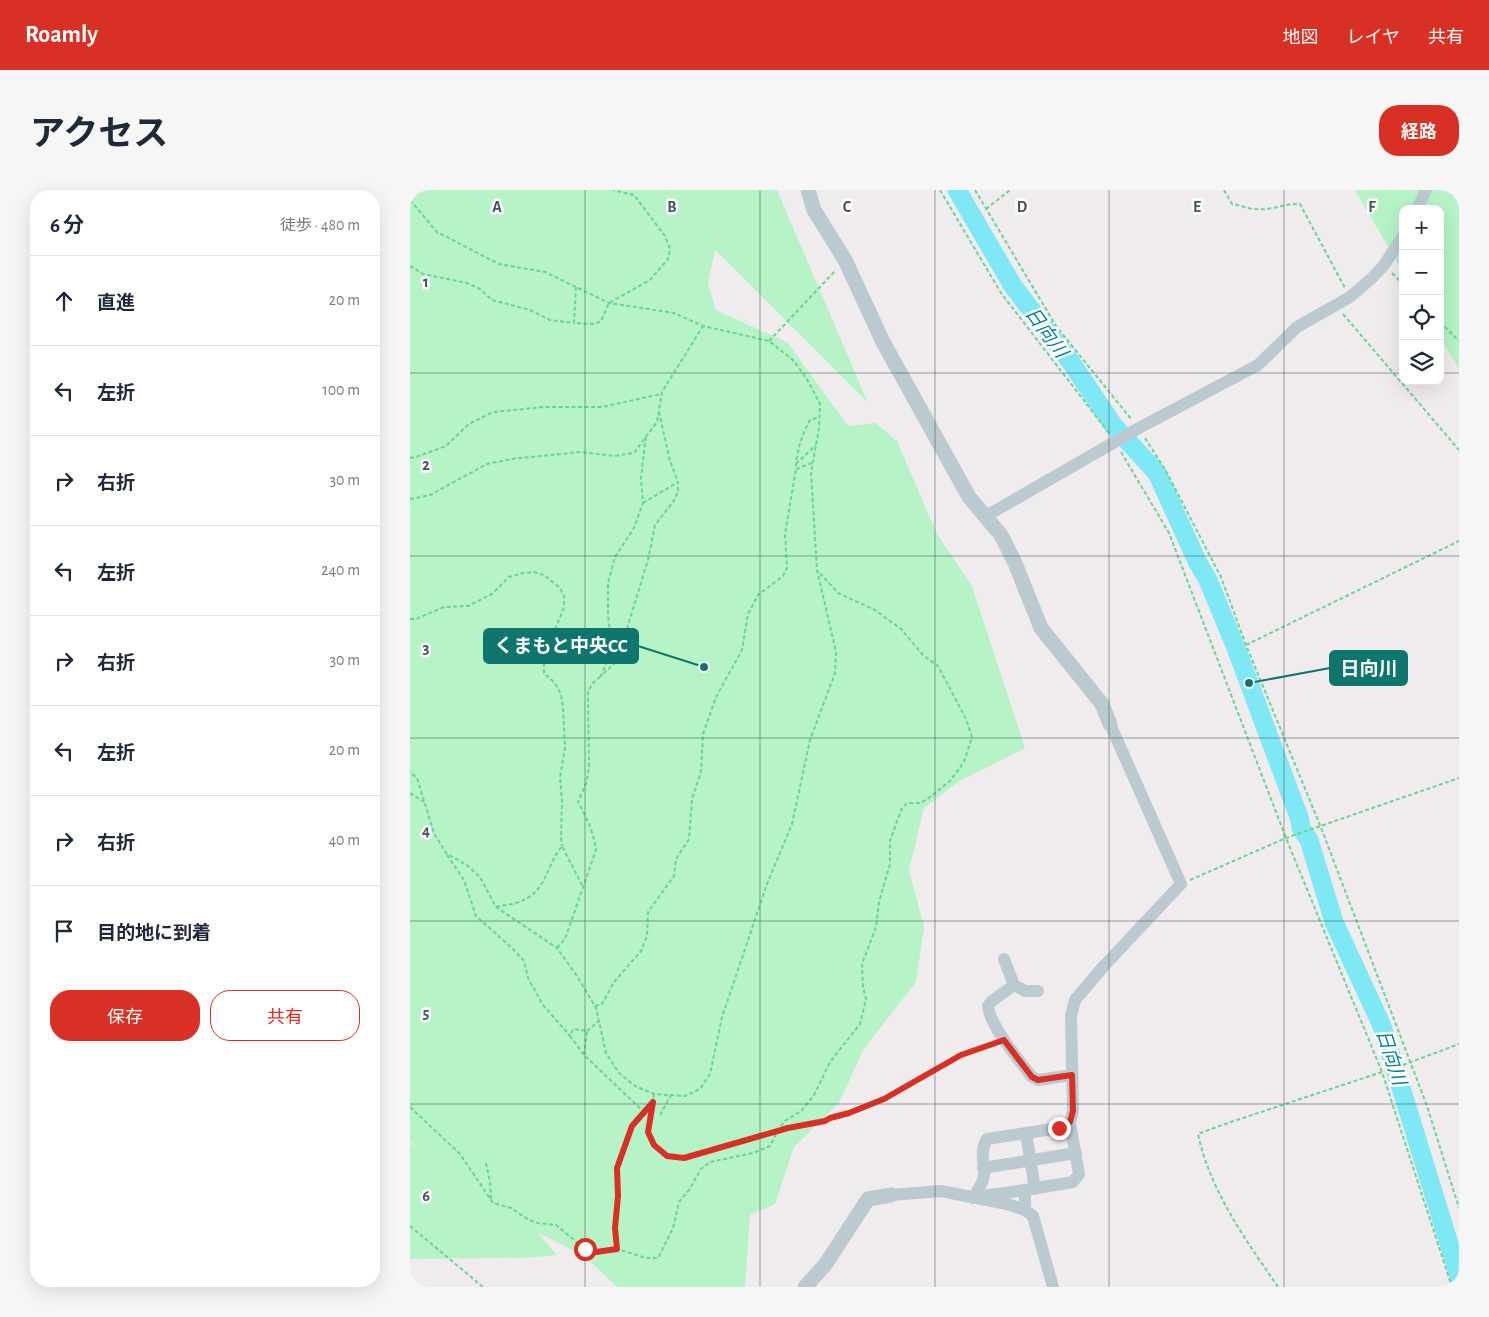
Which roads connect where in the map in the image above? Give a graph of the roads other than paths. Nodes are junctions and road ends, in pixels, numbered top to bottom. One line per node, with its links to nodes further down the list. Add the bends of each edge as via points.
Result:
1 (808, 190): 5 (street, via 814,210 845,260 883,342 969,497)
2 (1426, 190): 3 (street)
3 (1418, 205)
4 (1399, 242): 5 (street, via 1384,265 1350,297 1297,327 1258,365 1139,428)
5 (986, 516): 6 (street, via 1001,535 1015,563 1041,628 1102,704)
6 (1110, 724): 10 (street, via 1181,884 1075,1000 1071,1016)
7 (1004, 959): 8 (street)
8 (1014, 986): 9 (street, via 1025,991); 10 (street, via 988,1006 1004,1040 1032,1077 1038,1080)
9 (1038, 991)
10 (1072, 1075): 11 (street, via 1073,1111)
11 (1070, 1122): 12 (street, via 1059,1128); 13 (street)
12 (1026, 1133): 14 (street); 15 (street, via 987,1139 983,1145)
13 (1076, 1153): 14 (street); 16 (street, via 1079,1174 1073,1182)
14 (1030, 1161): 15 (street); 16 (street)
15 (983, 1168): 18 (street, via 984,1177)
16 (1030, 1190): 18 (street); 19 (street)
17 (891, 1195): 18 (street, via 941,1191); 20 (street, via 868,1199 825,1265)
18 (973, 1198): 19 (street)
19 (1026, 1210): 21 (street, via 1034,1216)
20 (805, 1287)
21 (1053, 1287)

